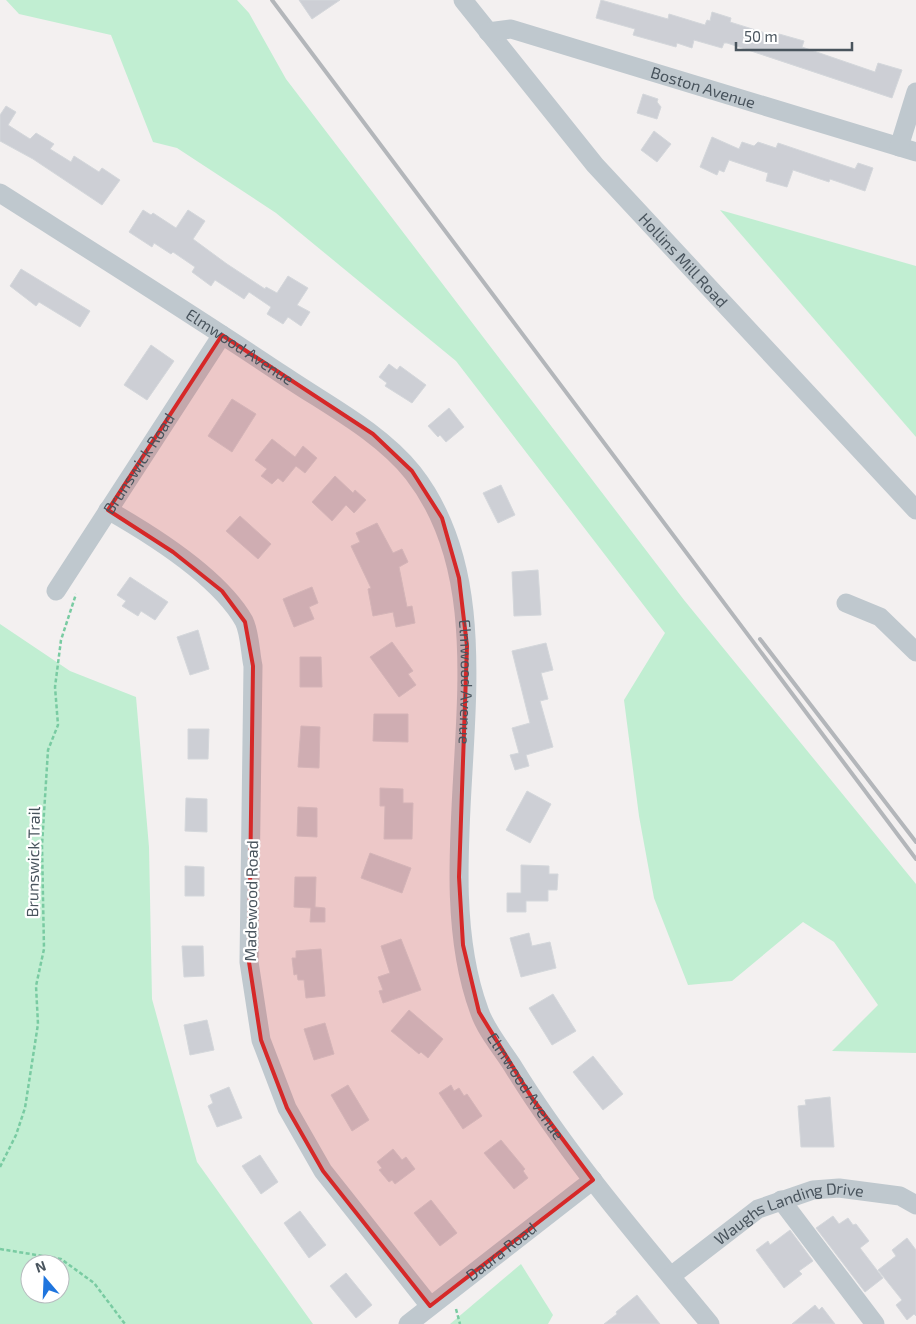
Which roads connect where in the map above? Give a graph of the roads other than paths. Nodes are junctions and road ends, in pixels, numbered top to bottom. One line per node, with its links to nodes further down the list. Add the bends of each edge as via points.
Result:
1 (463, 0): 2 (street, Hollins Mill Road)
2 (488, 32): 4 (street, Boston Avenue, via 511,29); 8 (street, Hollins Mill Road, via 595,165)
3 (916, 92): 4 (street)
4 (907, 150)
5 (0, 193): 6 (street, Elmwood Avenue)
6 (222, 335): 7 (street, Brunswick Road); 12 (street, Elmwood Avenue, via 373,434 412,472 442,518 459,578 467,646 459,877 463,945 479,1012 532,1098)
7 (108, 510): 9 (street, Brunswick Road); 16 (street, Madewood Road, via 173,552 222,591 244,622 253,666 250,962 261,1040 287,1108 323,1171)
8 (916, 510)
9 (56, 592)
10 (846, 602): 11 (street, via 880,617)
11 (916, 652)
12 (593, 1180): 15 (street, Elmwood Avenue); 16 (street, Daura Road)
13 (781, 1200): 14 (street, Waughs Landing Drive, via 813,1190 839,1188 900,1196); 15 (street, Waughs Landing Drive, via 758,1209); 19 (street)
14 (916, 1205)
15 (670, 1276): 17 (street, Elmwood Avenue)
16 (430, 1306): 18 (street, Daura Road)
17 (707, 1323)
18 (408, 1324)
19 (875, 1324)

